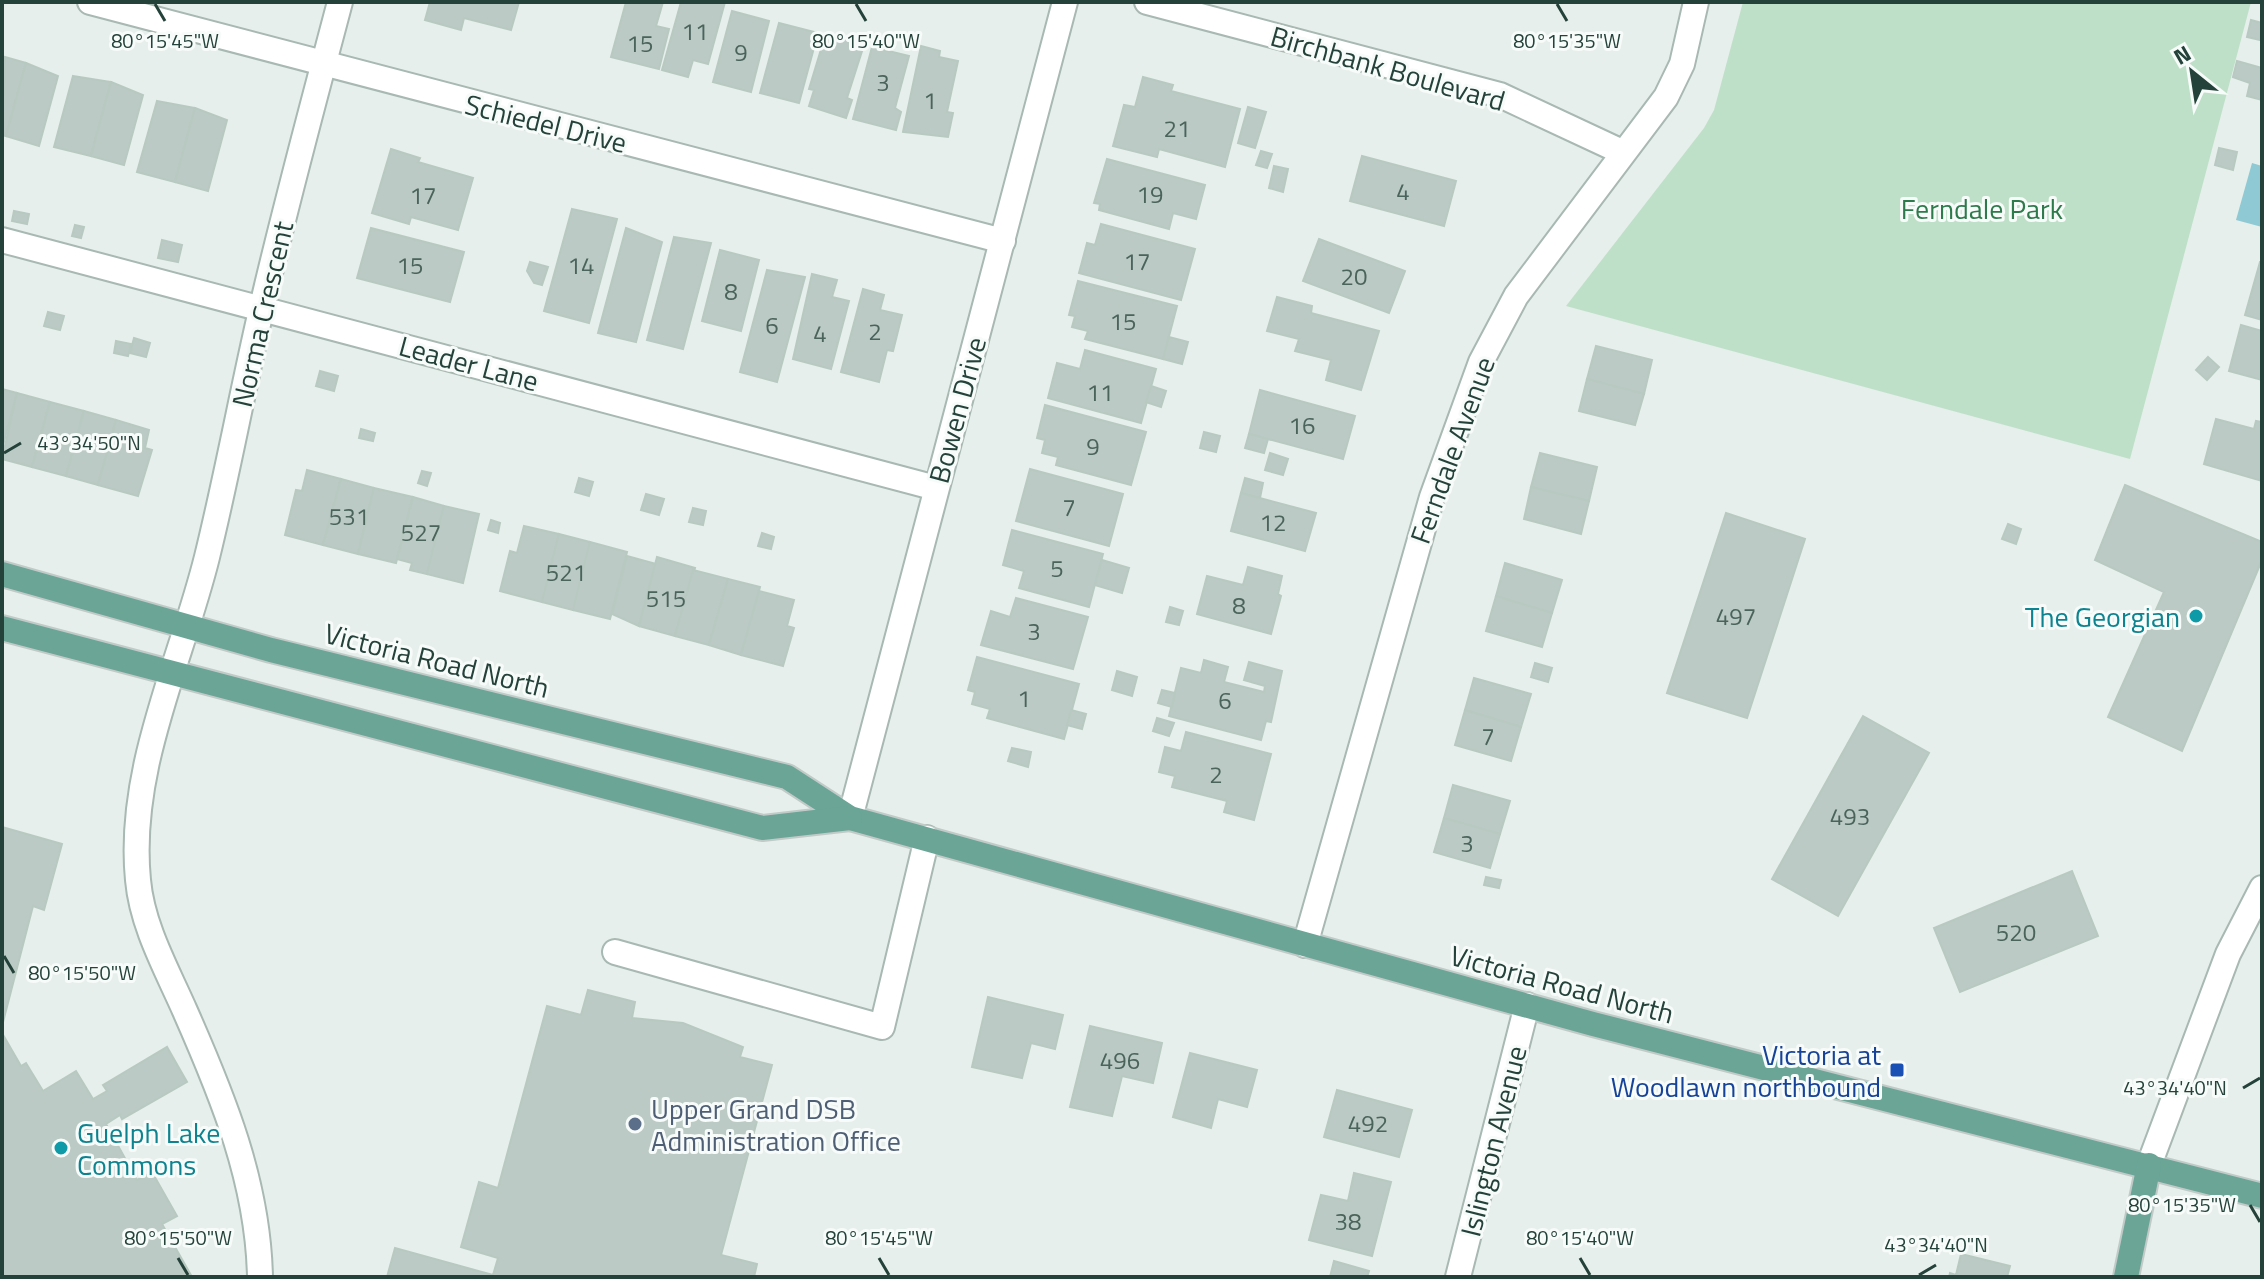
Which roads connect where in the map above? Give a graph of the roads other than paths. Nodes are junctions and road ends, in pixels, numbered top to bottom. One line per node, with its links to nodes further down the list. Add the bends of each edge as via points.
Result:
1 (90, 2): 6 (street, Schiedel Drive)
2 (340, 2): 6 (street, Norma Crescent)
3 (1065, 2): 9 (street, Bowen Drive)
4 (1147, 2): 7 (street, Birchbank Boulevard, via 1500,95)
5 (1696, 2): 7 (street, Ferndale Avenue, via 1682,64 1666,97)
6 (323, 65): 9 (street, Schiedel Drive); 10 (street, Norma Crescent)
7 (1622, 152): 19 (street, Ferndale Avenue, via 1516,296 1481,362 1432,497)
8 (2, 240): 10 (street, Leader Lane)
9 (1003, 241): 11 (street, Bowen Drive)
10 (262, 308): 11 (street, Leader Lane); 13 (street, Norma Crescent, via 207,557)
11 (936, 488): 16 (street, Bowen Drive)
12 (2, 574): 13 (main road, Victoria Road North)
13 (186, 626): 15 (street, Norma Crescent); 16 (main road, Victoria Road North, via 787,777)
14 (2, 628): 15 (main road, Victoria Road North)
15 (171, 670): 16 (main road, Victoria Road North, via 762,828); 24 (street, Norma Crescent, via 146,774 138,881 151,935 240,1146 257,1224)
16 (850, 818): 17 (main road, Victoria Road North)
17 (927, 838): 19 (main road, Victoria Road North); 20 (street, via 882,1027)
18 (2262, 888): 22 (street, via 2228,954)
19 (1305, 945): 21 (main road, Victoria Road North)
20 (615, 952)
21 (1527, 1005): 22 (main road, Victoria Road North); 25 (street, Islington Avenue)
22 (2149, 1165): 23 (main road, Victoria Road North); 26 (main road)
23 (2262, 1196)
24 (260, 1277)
25 (1458, 1277)
26 (2126, 1277)

